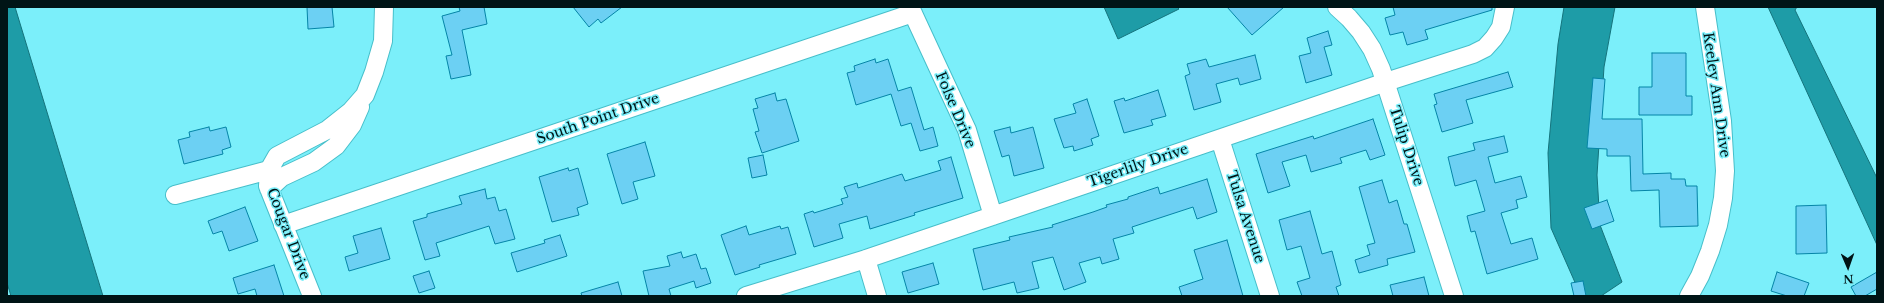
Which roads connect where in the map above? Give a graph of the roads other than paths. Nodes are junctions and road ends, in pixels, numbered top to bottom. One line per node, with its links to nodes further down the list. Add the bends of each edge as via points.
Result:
1 (384, 7): 7 (street, Cougar Drive, via 383,41)
2 (1337, 7): 6 (street, Tulip Drive, via 1361,32 1372,49)
3 (1505, 7): 6 (street, Tigerlily Drive, via 1501,27 1485,48)
4 (1705, 7): 20 (street, Keeley Ann Drive, via 1722,121 1726,171 1718,225 1700,276)
5 (912, 10): 12 (street, Folse Drive, via 967,130); 13 (street, South Point Drive)
6 (1386, 83): 8 (street, Tigerlily Drive); 19 (street, Tulip Drive)
7 (365, 95): 9 (street, Cougar Drive, via 351,111 327,130 277,156); 10 (street, via 352,125 336,146 314,162 282,177)
8 (1220, 139): 12 (street, Tigerlily Drive); 18 (street, Tulsa Avenue)
9 (269, 170): 10 (street, Cougar Drive); 11 (street)
10 (269, 189): 13 (street, Cougar Drive)
11 (175, 195)
12 (993, 216): 14 (street, Tigerlily Drive)
13 (283, 225): 15 (street, Cougar Drive)
14 (866, 259): 16 (street, Tigerlily Drive); 17 (street)
15 (312, 296)
16 (746, 296)
17 (877, 296)
18 (1270, 296)
19 (1454, 296)
20 (1689, 296)

